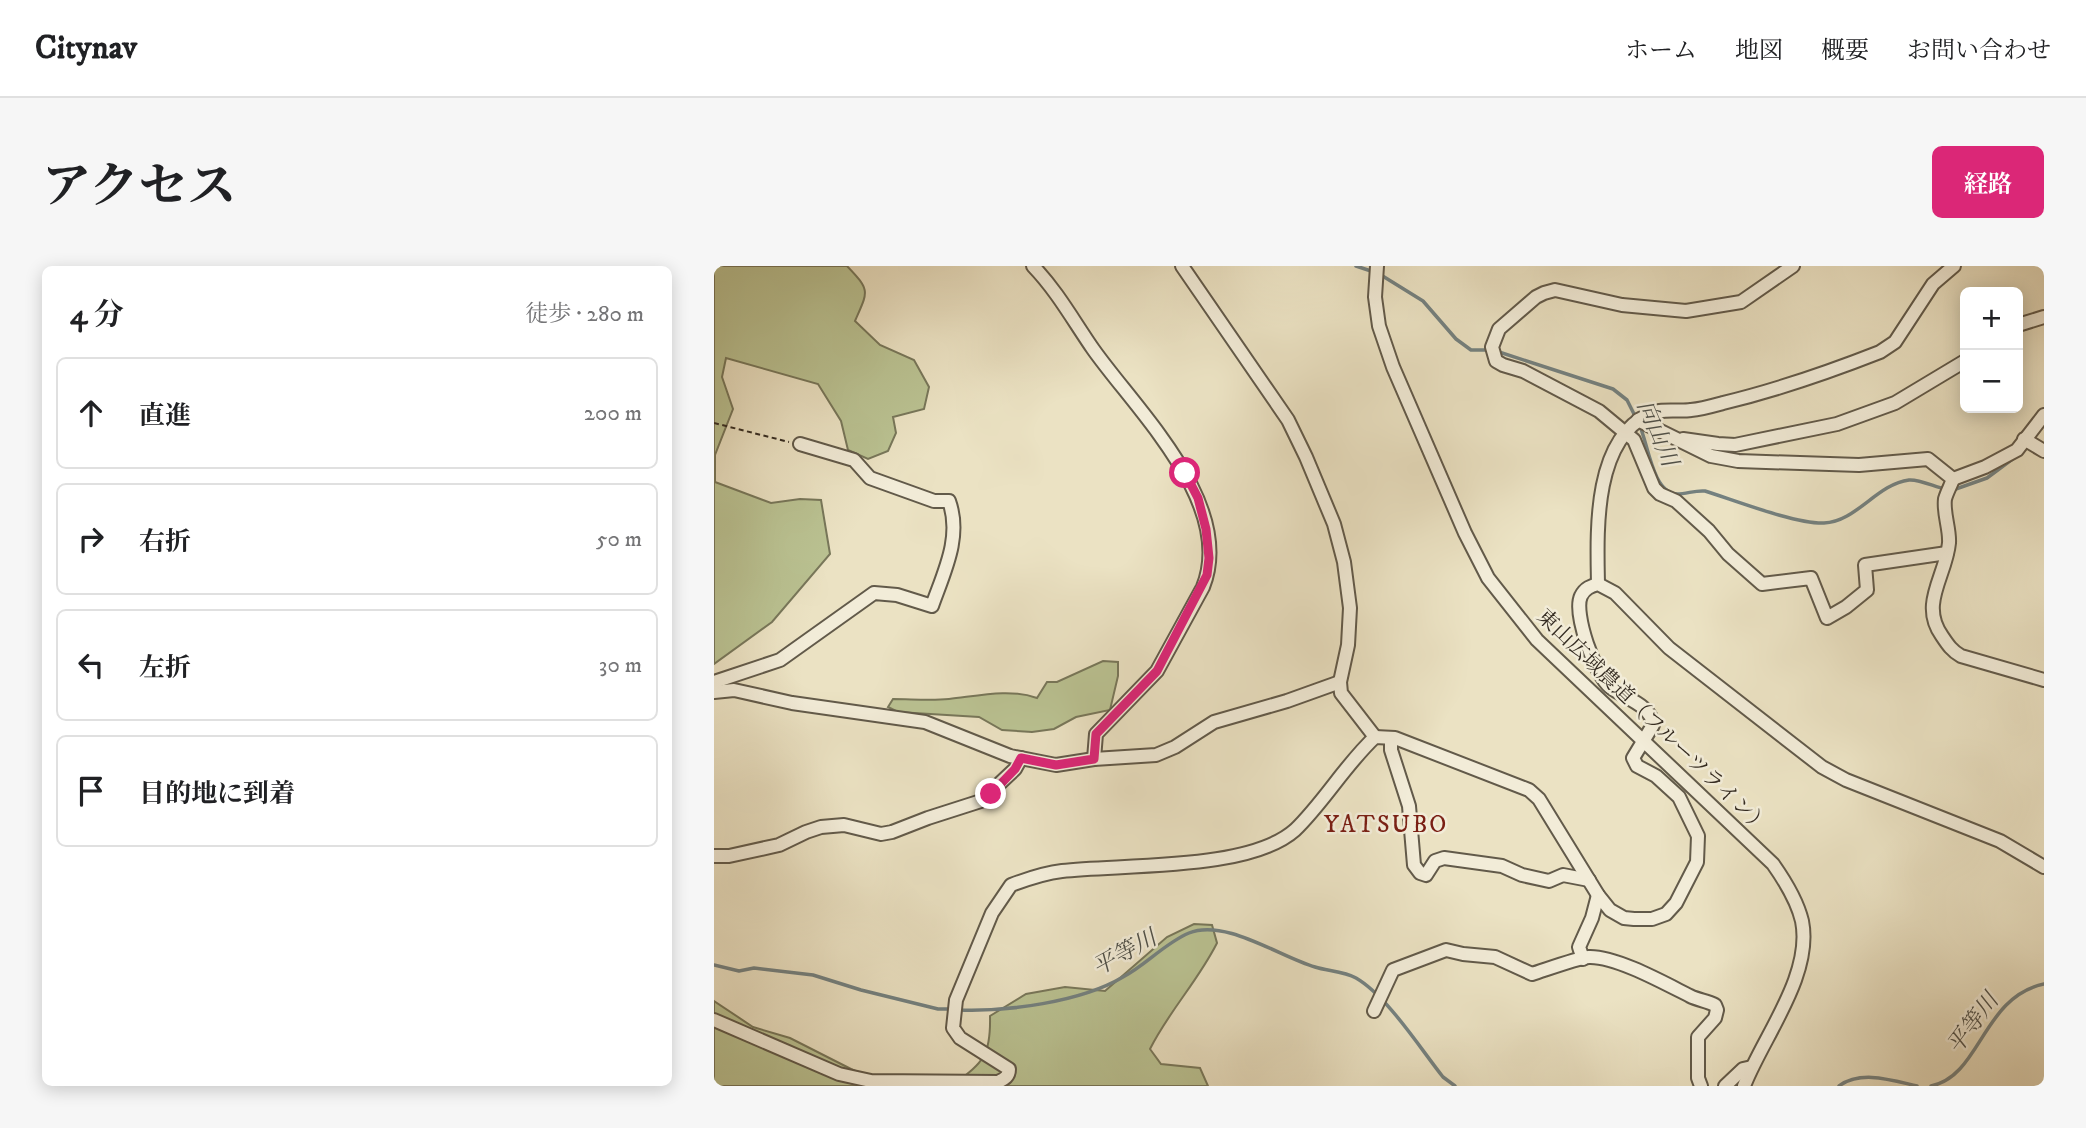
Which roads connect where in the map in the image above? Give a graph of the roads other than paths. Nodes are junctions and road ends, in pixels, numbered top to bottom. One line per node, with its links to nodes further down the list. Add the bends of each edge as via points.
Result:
1 (1033, 266): 26 (street, via 1185,473 1206,529 1209,558 1203,587 1157,671 1096,734)
2 (1182, 266): 20 (street, via 1288,420 1334,524 1345,562 1350,608 1349,645)
3 (1377, 266): 24 (street, 東山広域農道（フルーツライン）, via 1374,287 1379,326 1393,367 1488,578 1537,640)
4 (1793, 266): 11 (street, via 1741,302 1686,311 1555,290 1536,297 1499,329 1492,347 1496,361 1599,411)
5 (1954, 266): 10 (street, via 1933,284 1895,342 1880,352 1769,392 1693,410 1651,412)
6 (2044, 317): 7 (street)
7 (2023, 323)
8 (1960, 364): 12 (street, via 1895,403 1837,424 1735,444)
9 (2044, 415): 14 (street)
10 (1638, 421): 11 (street); 12 (street)
11 (1626, 433): 16 (street, via 1634,440 1660,494 1676,501 1762,584 1811,578 1827,618 1867,590 1865,565); 17 (street, via 1608,462 1601,489)
12 (1669, 436): 15 (street, via 1711,456 1738,461 1859,465 1928,459)
13 (800, 444): 19 (street, via 854,460 870,478 934,501 949,501 954,515 953,546 932,606 874,593 780,660)
14 (2032, 444): 15 (street)
15 (1952, 480): 16 (street, via 1946,497)
16 (1947, 553): 18 (street, via 1936,582 1932,612 1934,625 1952,651)
17 (1598, 584): 24 (street, via 1581,596 1581,621 1599,674 1652,719); 28 (street, via 1615,593 1669,648 1822,767 2000,841)
18 (2044, 680)
19 (714, 682)
20 (1340, 682): 22 (street, via 1341,693); 26 (street, via 1214,722 1156,755)
21 (714, 691): 25 (street, via 734,690 925,722)
22 (1374, 737): 23 (street); 35 (street, via 1294,831 1270,845 1204,860 1059,871 1011,885 992,913 956,1002 953,1028 960,1038 1009,1069 1009,1074 998,1082)
23 (1391, 738): 29 (street, via 1529,790); 29 (street, via 1420,873 1426,875 1444,858 1502,866 1549,881 1563,875)
24 (1644, 740): 30 (street, via 1633,758 1637,766 1679,797 1698,836 1697,862 1676,903 1666,914 1652,919 1624,918); 34 (street, 東山広域農道（フルーツライン）, via 1773,864 1802,922 1801,964)
25 (1021, 758): 26 (street, via 1056,765); 27 (street, via 981,801 892,832 881,834 844,825 821,827 779,845)
26 (1094, 759)
27 (714, 856)
28 (2044, 867)
29 (1589, 880): 30 (street)
30 (1598, 895): 31 (street, via 1579,947)
31 (1583, 959): 32 (street, via 1532,974 1496,957 1446,950 1393,970); 36 (street, via 1618,963 1715,1005 1715,1017 1698,1037)
32 (1375, 1008)
33 (714, 1020): 35 (street, via 839,1074 871,1081)
34 (1752, 1067): 37 (street, via 1743,1069); 38 (street, 東山広域農道（フルーツライン）)
35 (971, 1084)
36 (1701, 1086)
37 (1725, 1086)
38 (1744, 1086)

